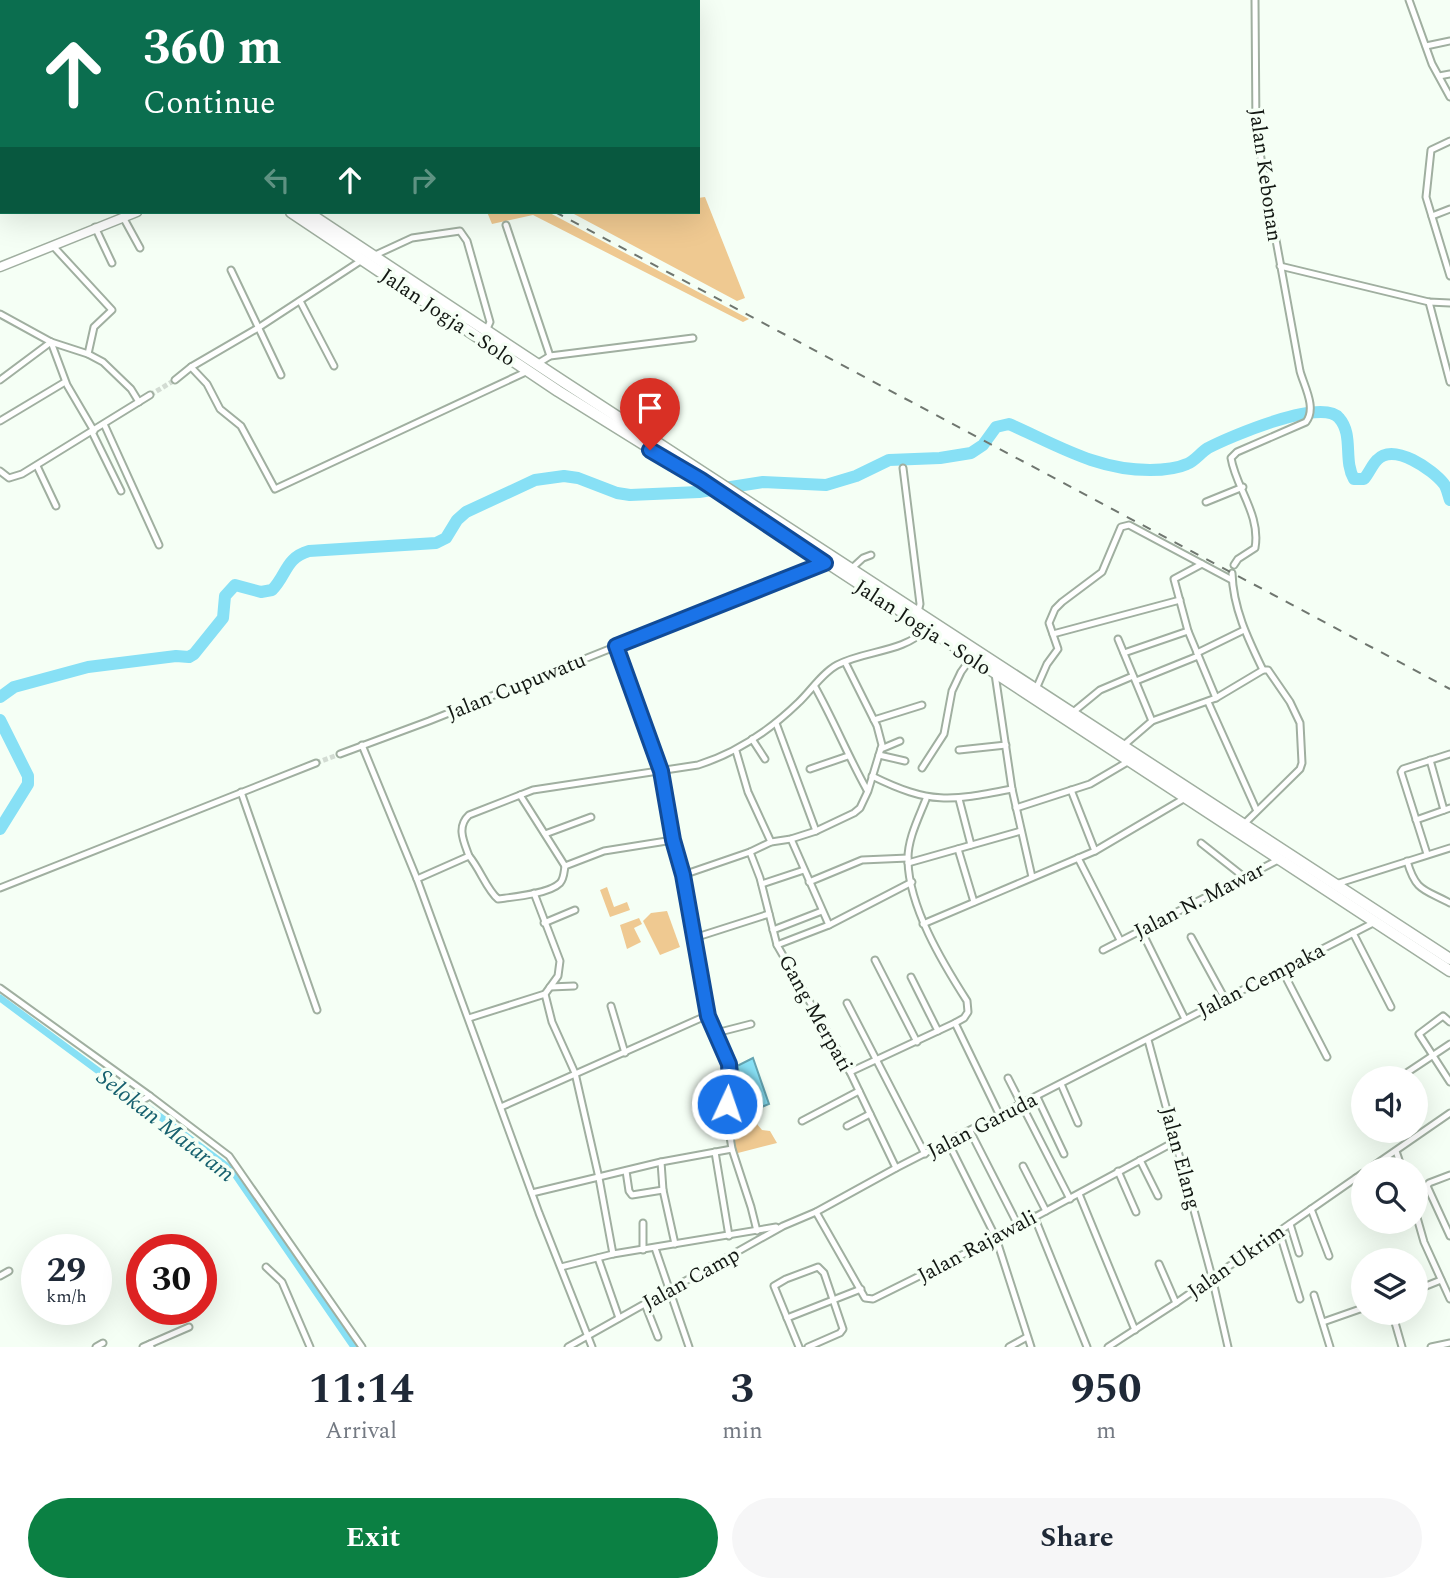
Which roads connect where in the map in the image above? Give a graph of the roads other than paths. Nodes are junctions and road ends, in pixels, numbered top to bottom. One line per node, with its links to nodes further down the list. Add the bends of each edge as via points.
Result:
1 (1255, 0): 22 (street, Jalan Kebonan, via 1256,131)
2 (1409, 0): 4 (street)
3 (1450, 41): 4 (street)
4 (1426, 46): 6 (street)
5 (1450, 74): 6 (street)
6 (1438, 76): 7 (street)
7 (1450, 97)
8 (1450, 141): 13 (street, via 1429,153 1426,197)
9 (1450, 209): 13 (street)
10 (131, 214): 14 (main road)
11 (294, 214): 20 (highway, Jalan Jogja - Solo)
12 (310, 214): 19 (highway, Jalan Jogja - Solo)
13 (1432, 216): 25 (street)
14 (123, 217): 16 (main road); 18 (street)
15 (506, 226): 35 (street)
16 (95, 227): 17 (main road); 21 (street)
17 (53, 246): 23 (main road); 34 (street, via 112,310 94,327)
18 (140, 248)
19 (373, 256): 31 (highway, Jalan Jogja - Solo); 31 (street, via 412,238 460,231 467,241 490,322)
20 (362, 260): 26 (street); 38 (highway, Jalan Jogja - Solo)
21 (112, 263)
22 (1280, 266): 27 (street); 53 (street, Jalan Kebonan, via 1311,415 1306,422 1234,454 1231,461)
23 (0, 267)
24 (231, 270): 30 (street)
25 (1450, 276)
26 (300, 301): 30 (street); 36 (street)
27 (1429, 302): 28 (street); 43 (street)
28 (1450, 303)
29 (0, 314): 33 (street)
30 (258, 328): 37 (street); 39 (street)
31 (486, 331): 38 (highway, Jalan Jogja - Solo)
32 (693, 338): 35 (street)
33 (51, 342): 34 (street); 40 (street); 42 (street)
34 (88, 354): 45 (street, via 116,373)
35 (550, 356): 38 (street)
36 (334, 366)
37 (191, 367): 38 (street, via 220,408 241,426 275,489); 41 (street)
38 (533, 368): 52 (highway, Jalan Jogja - Solo)
39 (281, 375)
40 (0, 380)
41 (175, 380)
42 (65, 382): 46 (street); 48 (street)
43 (1450, 382)
44 (150, 395): 45 (street)
45 (139, 402): 47 (street)
46 (0, 421)
47 (104, 424): 48 (street); 57 (street)
48 (93, 431): 49 (street); 54 (street)
49 (37, 466): 51 (street, via 11,478); 56 (street)
50 (903, 468): 65 (street)
51 (0, 471)
52 (706, 478): 59 (highway, Jalan Jogja - Solo); 62 (highway, Jalan Jogja - Solo)
53 (1243, 487): 55 (street); 61 (street, via 1256,543 1252,552)
54 (121, 491)
55 (1206, 502)
56 (56, 506)
57 (159, 545)
58 (871, 555): 62 (street)
59 (825, 563): 63 (highway, Jalan Jogja - Solo); 71 (street, Jalan Cupuwatu)
60 (1202, 564): 64 (street, via 1174,579); 67 (street, via 1232,576); 69 (street, via 1129,525 1121,527 1102,572 1055,609 1049,623)
61 (1234, 565)
62 (851, 569): 63 (highway, Jalan Jogja - Solo)
63 (872, 589): 65 (highway, Jalan Jogja - Solo); 66 (highway, Jalan Jogja - Solo)
64 (1180, 600): 68 (street); 69 (street)
65 (918, 612): 80 (highway, Jalan Jogja - Solo)
66 (926, 629): 74 (highway, Jalan Jogja - Solo); 75 (street, via 909,642)
67 (1244, 630): 73 (street); 76 (street)
68 (1188, 631): 72 (street); 73 (street)
69 (1053, 634): 80 (street, via 1058,649)
70 (1118, 639): 72 (street)
71 (616, 646): 90 (street, Jalan Cupuwatu); 106 (street)
72 (1124, 653): 78 (street)
73 (1197, 655): 78 (street); 81 (street)
74 (971, 658): 77 (highway, Jalan Jogja - Solo); 104 (street, via 952,691 944,734)
75 (845, 662): 79 (street); 85 (street)
76 (1264, 670): 81 (street); 117 (street, via 1277,681 1300,723 1302,763)
77 (995, 674): 91 (street); 102 (highway, Jalan Jogja - Solo)
78 (1134, 679): 84 (street, via 1100,690); 86 (street)
79 (815, 687): 87 (street); 98 (street)
80 (1036, 689): 84 (highway, Jalan Jogja - Solo)
81 (1216, 698): 82 (street)
82 (1208, 702): 86 (street); 117 (street)
83 (922, 705): 85 (street)
84 (1072, 713): 92 (highway, Jalan Jogja - Solo)
85 (874, 720): 95 (street, via 880,733)
86 (1152, 721): 92 (street)
87 (776, 723): 88 (street); 122 (street)
88 (752, 739): 94 (street); 99 (street)
89 (900, 741): 95 (street)
90 (362, 745): 96 (street, Jalan Cupuwatu); 145 (street)
91 (1006, 745): 93 (street); 108 (street)
92 (1124, 745): 112 (highway, Jalan Jogja - Solo)
93 (959, 750)
94 (736, 751): 106 (street, via 698,765); 127 (street, via 748,792)
95 (880, 752): 101 (street); 107 (street)
96 (340, 754)
97 (1450, 754): 100 (street)
98 (848, 756): 105 (street); 110 (street)
99 (765, 760)
100 (1430, 760): 118 (street); 120 (street, via 1401,772)
101 (905, 761)
102 (1129, 761): 109 (street, via 1109,775); 112 (highway, Jalan Jogja - Solo)
103 (316, 763): 111 (street)
104 (922, 768)
105 (810, 769)
106 (661, 771): 113 (street); 126 (street)
107 (872, 776): 110 (street); 114 (street)
108 (1012, 789): 115 (street); 116 (street)
109 (1071, 790): 116 (street); 132 (street)
110 (868, 791): 122 (street, via 854,813)
111 (241, 792): 150 (street); 182 (street)
112 (1189, 794): 121 (highway, Jalan Jogja - Solo); 132 (street); 138 (highway, Jalan Jogja - Solo)
113 (520, 795): 124 (street); 135 (street, via 465,818 461,831)
114 (926, 799): 115 (street); 137 (street)
115 (959, 799): 129 (street)
116 (1016, 808): 123 (street)
117 (1256, 809): 121 (street)
118 (1447, 809): 120 (street)
119 (591, 817): 124 (street)
120 (1416, 820): 134 (street)
121 (1244, 824): 149 (highway, Jalan Jogja - Solo)
122 (816, 831): 125 (street)
123 (1021, 831): 129 (street); 143 (street)
124 (545, 834): 140 (street)
125 (791, 839): 127 (street); 141 (street)
126 (673, 840): 140 (street, via 604,851); 142 (street)
127 (771, 842): 133 (street)
128 (1201, 843): 144 (street)
129 (971, 845): 131 (street)
130 (1450, 848): 134 (street)
131 (958, 849): 137 (street); 152 (street)
132 (1095, 851): 136 (street)
133 (750, 852): 142 (street); 148 (street, Gang Merpati)
134 (1427, 855): 139 (street)
135 (469, 856): 145 (street); 151 (street, via 496,898)
136 (1078, 858): 143 (street); 166 (street)
137 (908, 860): 146 (street); 147 (street, via 851,863)
138 (1278, 860): 144 (street, Jalan N. Mawar); 157 (highway, Jalan Jogja - Solo)
139 (1407, 861): 149 (street); 153 (street, via 1417,885)
140 (565, 866): 151 (street, via 561,882)
141 (804, 870): 147 (street); 148 (street)
142 (683, 875): 165 (street)
143 (1032, 877): 152 (street)
144 (1244, 877): 162 (street, Jalan N. Mawar)
145 (418, 879): 184 (street)
146 (912, 881): 159 (street); 160 (street)
147 (809, 882): 155 (street)
148 (762, 884): 156 (street, Gang Merpati)
149 (1336, 884): 169 (highway, Jalan Jogja - Solo)
150 (0, 888)
151 (534, 893): 158 (street)
152 (974, 902): 159 (street)
153 (1450, 903)
154 (575, 911): 158 (street)
155 (822, 911): 160 (street); 161 (street)
156 (769, 914): 161 (street, Gang Merpati); 165 (street)
157 (1375, 922): 163 (street, Jalan Cempaka); 172 (highway, Jalan Jogja - Solo)
158 (544, 923): 175 (street, via 560,961)
159 (923, 924): 187 (street, via 967,1001 968,1012)
160 (829, 925): 167 (street)
161 (773, 930): 167 (street, Gang Merpati)
162 (1141, 930): 166 (street, Jalan N. Mawar); 185 (street)
163 (1353, 933): 171 (street, Jalan Cempaka); 181 (street)
164 (1191, 937): 178 (street)
165 (694, 938): 183 (street)
166 (1120, 940): 168 (street, Jalan N. Mawar)
167 (777, 945): 199 (street, Gang Merpati)
168 (1103, 950)
169 (1450, 959)
170 (875, 960): 192 (street)
171 (1282, 970): 178 (street, Jalan Cempaka); 195 (street)
172 (1450, 971)
173 (911, 977): 189 (street)
174 (574, 986): 175 (street)
175 (551, 987): 177 (street)
176 (0, 988): 205 (street)
177 (545, 994): 184 (street); 200 (street)
178 (1225, 999): 185 (street, Jalan Cempaka)
179 (847, 1003): 197 (street)
180 (611, 1006): 194 (street)
181 (1391, 1007)
182 (317, 1010)
183 (708, 1016): 190 (street); 194 (street)
184 (469, 1018): 209 (street)
185 (1185, 1019): 191 (street, Jalan Cempaka)
186 (1450, 1022): 196 (street, via 1443,1016 1419,1033)
187 (955, 1023): 189 (street); 212 (street)
188 (751, 1024): 190 (street)
189 (937, 1031): 192 (street)
190 (716, 1033): 219 (street, via 729,1064 727,1118)
191 (1148, 1040): 203 (street, Jalan Garuda); 217 (street, Jalan Elang)
192 (917, 1042): 197 (street)
193 (1450, 1044): 196 (street)
194 (625, 1053): 200 (street)
195 (1327, 1057)
196 (1433, 1057): 198 (street); 202 (street)
197 (877, 1061): 199 (street); 222 (street)
198 (1418, 1066)
199 (850, 1072): 204 (street, Gang Merpati)
200 (575, 1073): 209 (street); 233 (street)
201 (1007, 1078): 208 (street)
202 (1450, 1082)
203 (1061, 1084): 206 (street, Jalan Garuda); 214 (street)
204 (859, 1091): 211 (street, Gang Merpati); 213 (street)
205 (148, 1097): 207 (street); 295 (street, via 226,1159)
206 (1037, 1097): 208 (street, Jalan Garuda); 223 (street)
207 (138, 1103)
208 (1021, 1105): 212 (street, Jalan Garuda); 239 (street)
209 (501, 1107): 236 (street)
210 (1450, 1113): 220 (street)
211 (870, 1114): 215 (street); 229 (street, Gang Merpati)
212 (999, 1116): 216 (street, Jalan Garuda)
213 (802, 1122)
214 (1077, 1123)
215 (846, 1126)
216 (970, 1131): 218 (street, Jalan Garuda); 247 (street)
217 (1176, 1141): 226 (street, Jalan Rajawali); 268 (street, Jalan Elang)
218 (948, 1142): 222 (street, Jalan Garuda); 255 (street)
219 (732, 1149): 221 (street); 250 (street)
220 (1396, 1151): 224 (street); 225 (street)
221 (715, 1152): 227 (street); 253 (street)
222 (925, 1154): 229 (street, Jalan Garuda)
223 (1064, 1154)
224 (1387, 1157)
225 (1398, 1157)
226 (1140, 1160): 231 (street, Jalan Rajawali); 238 (street)
227 (661, 1162): 230 (street); 235 (street)
228 (1023, 1166): 241 (street)
229 (896, 1168): 242 (street, Jalan Garuda)
230 (626, 1171): 233 (street); 235 (street, via 632,1195)
231 (1118, 1171): 237 (street, Jalan Rajawali); 243 (street)
232 (1450, 1175): 249 (street, via 1427,1186)
233 (599, 1178): 236 (street); 260 (street)
234 (1351, 1181): 240 (street, Jalan Ukrim)
235 (663, 1190): 256 (street)
236 (532, 1193): 265 (street)
237 (1079, 1194): 239 (street, Jalan Rajawali); 285 (street)
238 (1158, 1196)
239 (1070, 1199): 241 (street, Jalan Rajawali)
240 (1311, 1209): 246 (street, Jalan Ukrim); 261 (street)
241 (1046, 1210): 244 (street, Jalan Rajawali)
242 (816, 1212): 248 (street, Jalan Camp); 271 (street)
243 (1136, 1212)
244 (1034, 1216): 247 (street, Jalan Rajawali); 303 (street)
245 (643, 1223): 258 (street)
246 (1290, 1224): 251 (street, Jalan Ukrim); 259 (street)
247 (1018, 1225): 255 (street, Jalan Rajawali)
248 (783, 1226): 250 (street); 272 (street, Jalan Camp)
249 (1448, 1228): 254 (street)
250 (757, 1231): 253 (street)
251 (1279, 1231): 268 (street, Jalan Ukrim); 274 (street)
252 (1422, 1234): 269 (street)
253 (729, 1236): 256 (street)
254 (1450, 1236)
255 (996, 1238): 271 (street, Jalan Rajawali, via 873,1299 865,1298); 288 (street)
256 (675, 1244): 257 (street)
257 (655, 1248): 258 (street); 272 (street)
258 (643, 1250): 260 (street)
259 (1298, 1253)
260 (613, 1254): 262 (street)
261 (1329, 1256)
262 (598, 1258): 265 (street); 280 (street)
263 (1159, 1264): 277 (street)
264 (267, 1267): 294 (street, via 282,1282)
265 (561, 1267): 286 (street)
266 (9, 1271): 267 (street)
267 (0, 1276)
268 (1212, 1277): 277 (street, Jalan Ukrim); 305 (street, Jalan Elang)
269 (1441, 1280): 270 (street); 275 (street)
270 (1428, 1285)
271 (860, 1289): 276 (street)
272 (670, 1290): 278 (street, Jalan Camp); 298 (street)
273 (1314, 1295): 282 (street)
274 (1300, 1299)
275 (1450, 1299)
276 (834, 1300): 281 (street); 281 (street, via 821,1269 804,1271 774,1286); 300 (street, via 842,1332)
277 (1176, 1303): 285 (street, Jalan Ukrim)
278 (645, 1304): 280 (street, Jalan Camp); 287 (street)
279 (1351, 1312): 282 (street)
280 (619, 1318): 286 (street, Jalan Camp)
281 (787, 1318): 299 (street)
282 (1323, 1322): 306 (street)
283 (1396, 1325): 307 (street)
284 (188, 1327): 291 (street)
285 (1135, 1330): 304 (street, Jalan Ukrim)
286 (588, 1336): 296 (street, Jalan Camp); 297 (street)
287 (659, 1337)
288 (1027, 1337): 301 (street); 302 (street)
289 (103, 1343): 292 (street)
290 (1450, 1343): 308 (street)
291 (151, 1346): 293 (street)
292 (96, 1347)
293 (143, 1347)
294 (310, 1347)
295 (362, 1347)
296 (568, 1347)
297 (592, 1347)
298 (689, 1347)
299 (799, 1347)
300 (808, 1347)
301 (1009, 1347)
302 (1031, 1347)
303 (1087, 1347)
304 (1108, 1347)
305 (1228, 1347)
306 (1330, 1347)
307 (1402, 1347)
308 (1431, 1347)

